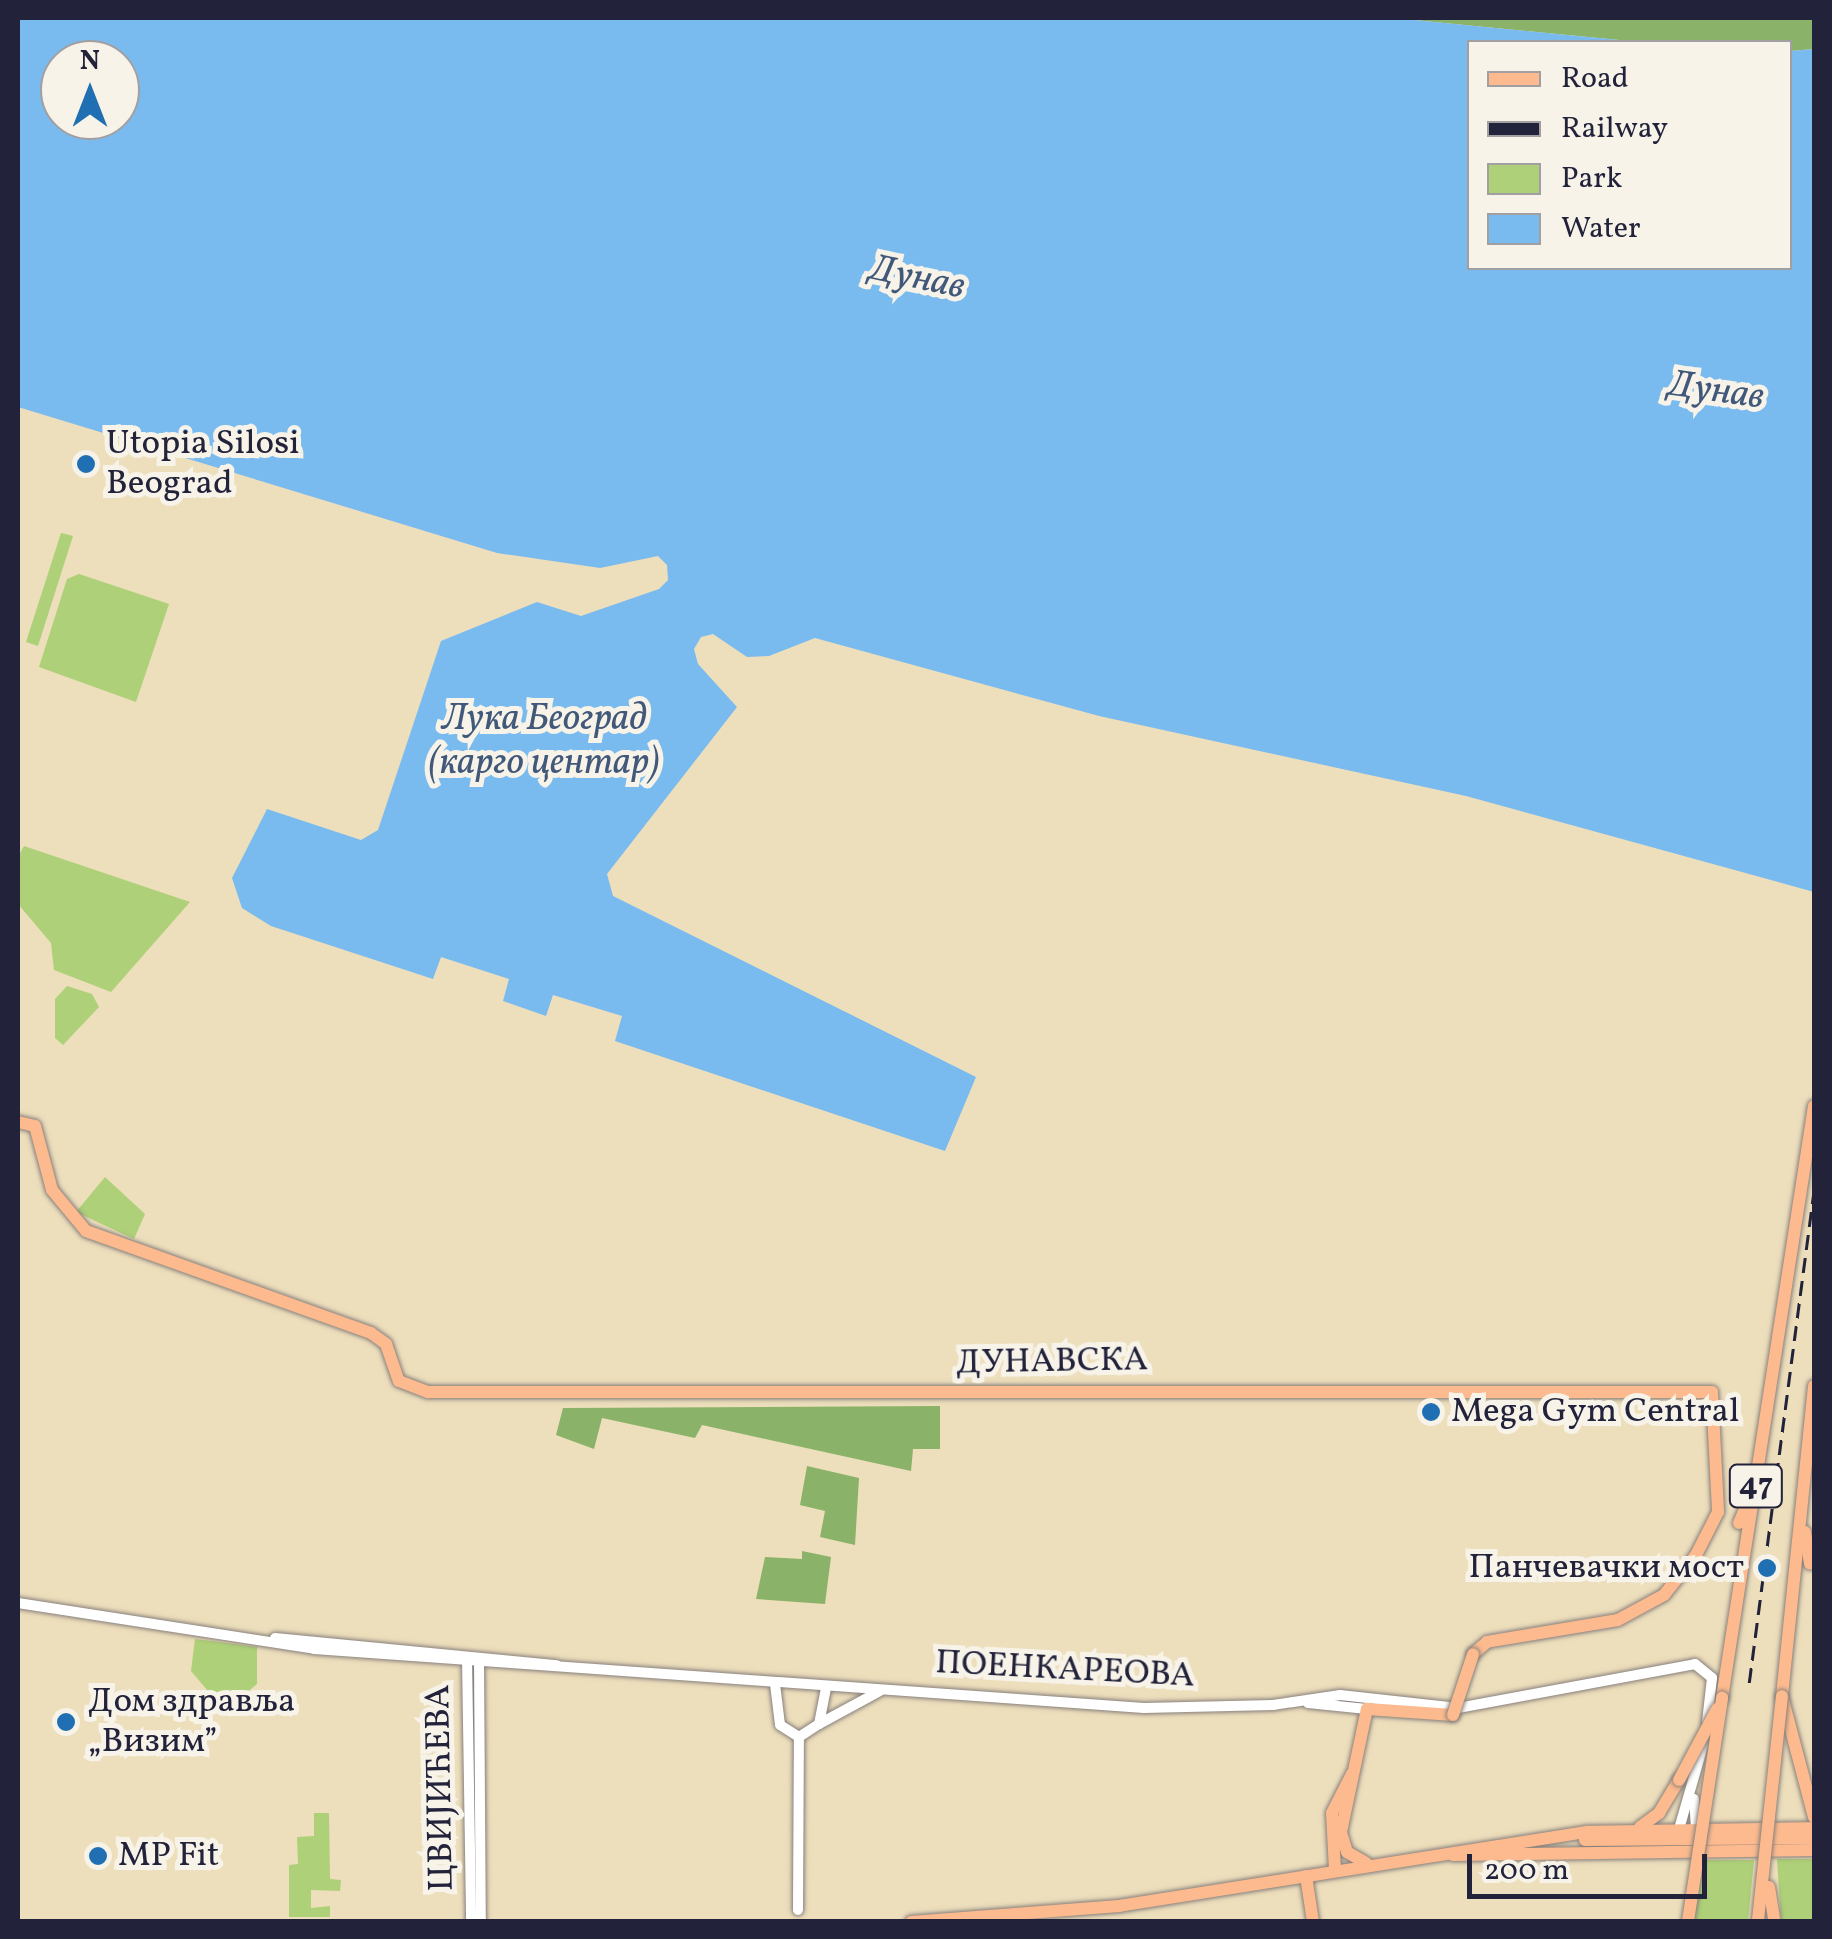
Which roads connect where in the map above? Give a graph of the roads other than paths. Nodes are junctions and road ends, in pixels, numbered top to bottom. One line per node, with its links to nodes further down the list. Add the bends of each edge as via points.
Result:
1 (1814, 1106): 4 (main road, 47)
2 (18, 1122): 17 (main road, ДУНАВСКА, bridge, via 38,1130 52,1190 83,1229 372,1332 386,1344 397,1378 416,1390 1712,1392 1718,1512 1696,1555 1664,1594 1618,1620 1487,1642 1474,1654)
3 (1814, 1386): 5 (main road, 47)
4 (1756, 1486): 6 (main road); 14 (main road, 47)
5 (1802, 1507): 7 (main road); 13 (main road, 47)
6 (1739, 1523)
7 (1810, 1564)
8 (18, 1603): 9 (street, ПОЕНКАРЕОВА, via 262,1640)
9 (473, 1659): 10 (street, ПОЕНКАРЕОВА); 39 (street, ЦВИЈИЋЕВА); 40 (street, ЦВИЈИЋЕВА)
10 (775, 1684): 11 (street, ПОЕНКАРЕОВА); 19 (street, via 780,1725)
11 (826, 1688): 12 (street, ПОЕНКАРЕОВА); 18 (street)
12 (881, 1691): 15 (street, ПОЕНКАРЕОВА, via 1144,1708); 18 (street)
13 (1782, 1696): 22 (main road); 29 (main road, 47, bridge)
14 (1722, 1698): 24 (main road, bridge, via 1659,1813); 37 (main road, 47, bridge)
15 (1302, 1702): 16 (street, ПОЕНКАРЕОВА); 21 (street, ПОЕНКАРЕОВА, via 1340,1696 1458,1708 1704,1666 1712,1688)
16 (1367, 1709): 17 (main road, ПОЕНКАРЕОВА); 20 (main road)
17 (1453, 1715)
18 (819, 1724): 19 (street)
19 (799, 1737): 35 (street)
20 (1355, 1771): 32 (main road, via 1342,1840 1347,1852); 33 (main road, via 1332,1813)
21 (1695, 1788): 25 (street); 26 (street)
22 (1814, 1817)
23 (1814, 1828): 26 (main road)
24 (1636, 1829): 25 (main road); 27 (main road)
25 (1678, 1829): 26 (main road)
26 (1696, 1830)
27 (1562, 1838): 28 (main road); 31 (main road)
28 (1814, 1838)
29 (1768, 1840): 36 (main road, bridge); 38 (main road, 47, bridge)
30 (1814, 1850): 31 (main road, via 1584,1851 1472,1860)
31 (1446, 1853): 32 (main road)
32 (1371, 1865): 33 (main road)
33 (1334, 1870): 34 (main road)
34 (1306, 1876): 41 (main road, via 1085,1910); 42 (main road)
35 (798, 1910)
36 (1774, 1920)
37 (1688, 1921)
38 (1758, 1921)
39 (471, 1922)
40 (481, 1922)
41 (911, 1922)
42 (1313, 1922)

